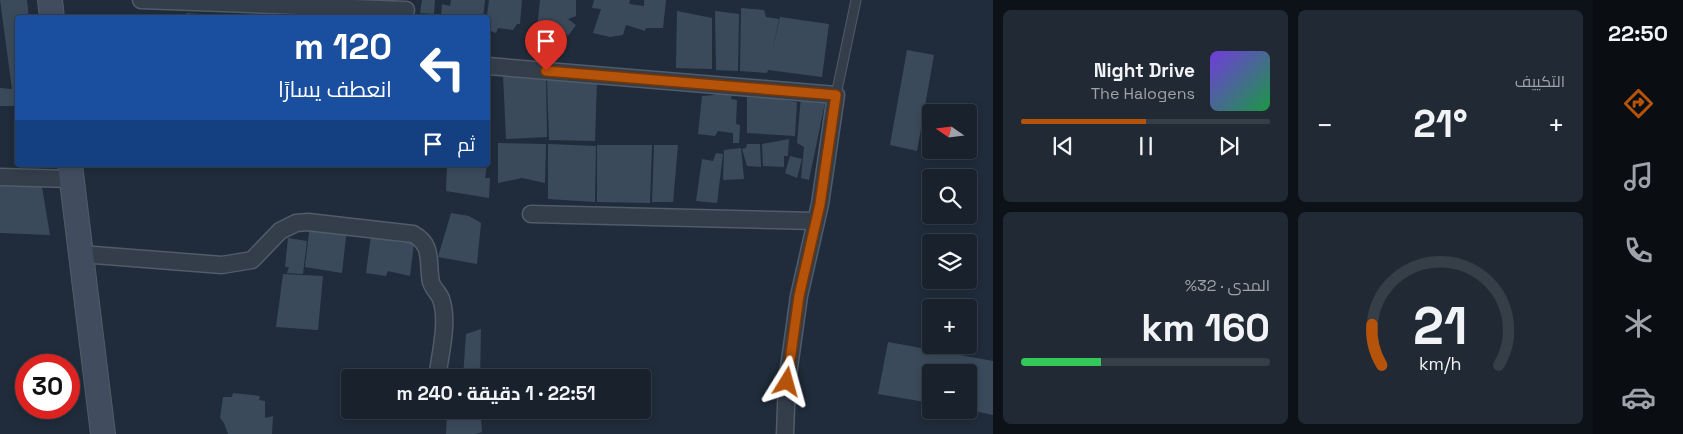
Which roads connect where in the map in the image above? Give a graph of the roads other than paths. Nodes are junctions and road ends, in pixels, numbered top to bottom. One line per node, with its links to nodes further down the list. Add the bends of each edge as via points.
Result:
1 (50, 0): 5 (main road)
2 (141, 0): 4 (street)
3 (856, 0): 7 (lane)
4 (406, 10)
5 (52, 15)
6 (490, 66): 7 (street)
7 (836, 95): 11 (street)
8 (71, 172): 9 (street); 12 (main road)
9 (0, 177)
10 (531, 214): 11 (street)
11 (816, 221): 15 (street, via 799,296 787,382)
12 (81, 254): 13 (street, via 222,265 252,260 280,231 296,223 413,234 428,249 431,284 441,299 443,334); 14 (main road)
13 (438, 369)
14 (102, 434)
15 (785, 434)

